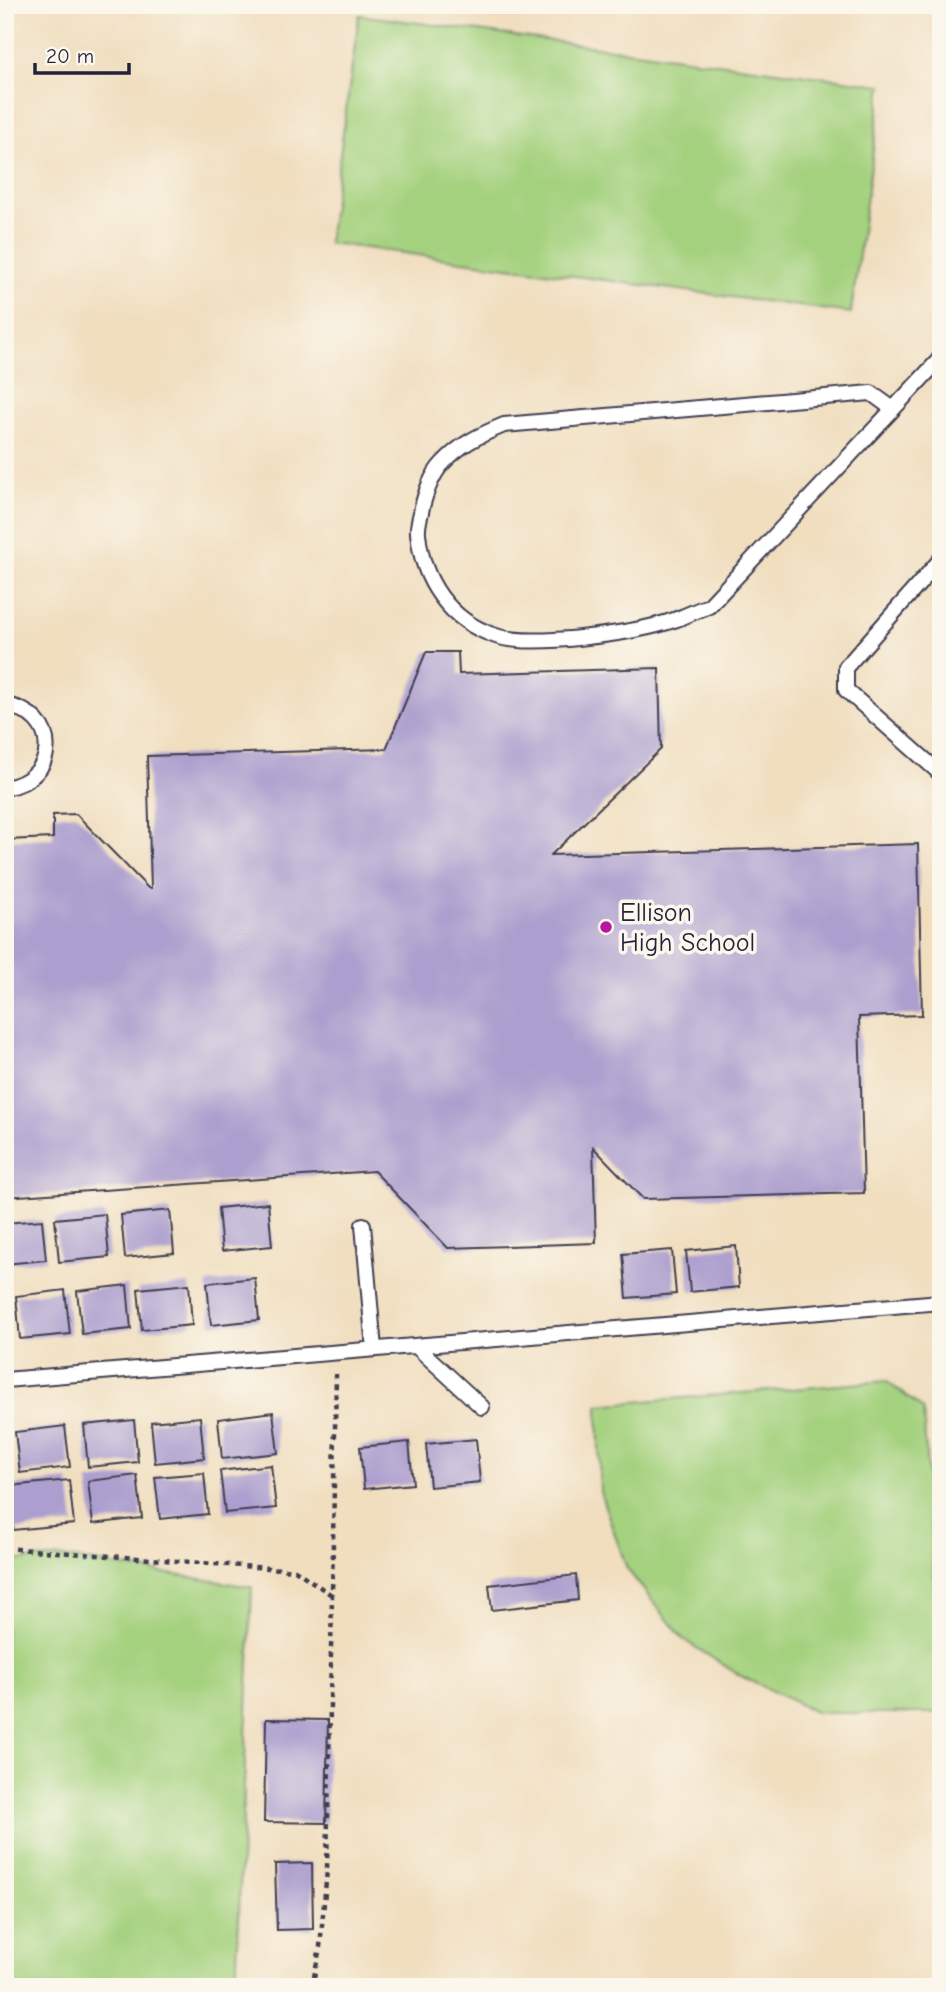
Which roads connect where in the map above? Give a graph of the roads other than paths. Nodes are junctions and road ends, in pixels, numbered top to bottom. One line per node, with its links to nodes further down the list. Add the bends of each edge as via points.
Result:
1 (941, 356): 2 (lane)
2 (893, 409): 2 (lane, via 709,606 673,620 628,631 540,641 497,637 462,621 441,600 425,568 417,530 427,488 440,465 471,438 504,425 871,393)
3 (941, 559): 5 (lane, via 846,667 846,690)
4 (5, 705): 6 (lane, via 20,707 35,717 44,730 47,747 34,777)
5 (941, 774)
6 (5, 788)
7 (363, 1225): 10 (lane)
8 (941, 1302): 9 (lane)
9 (416, 1346): 10 (lane); 12 (lane)
10 (374, 1349): 11 (lane)
11 (5, 1380)
12 (482, 1407)

